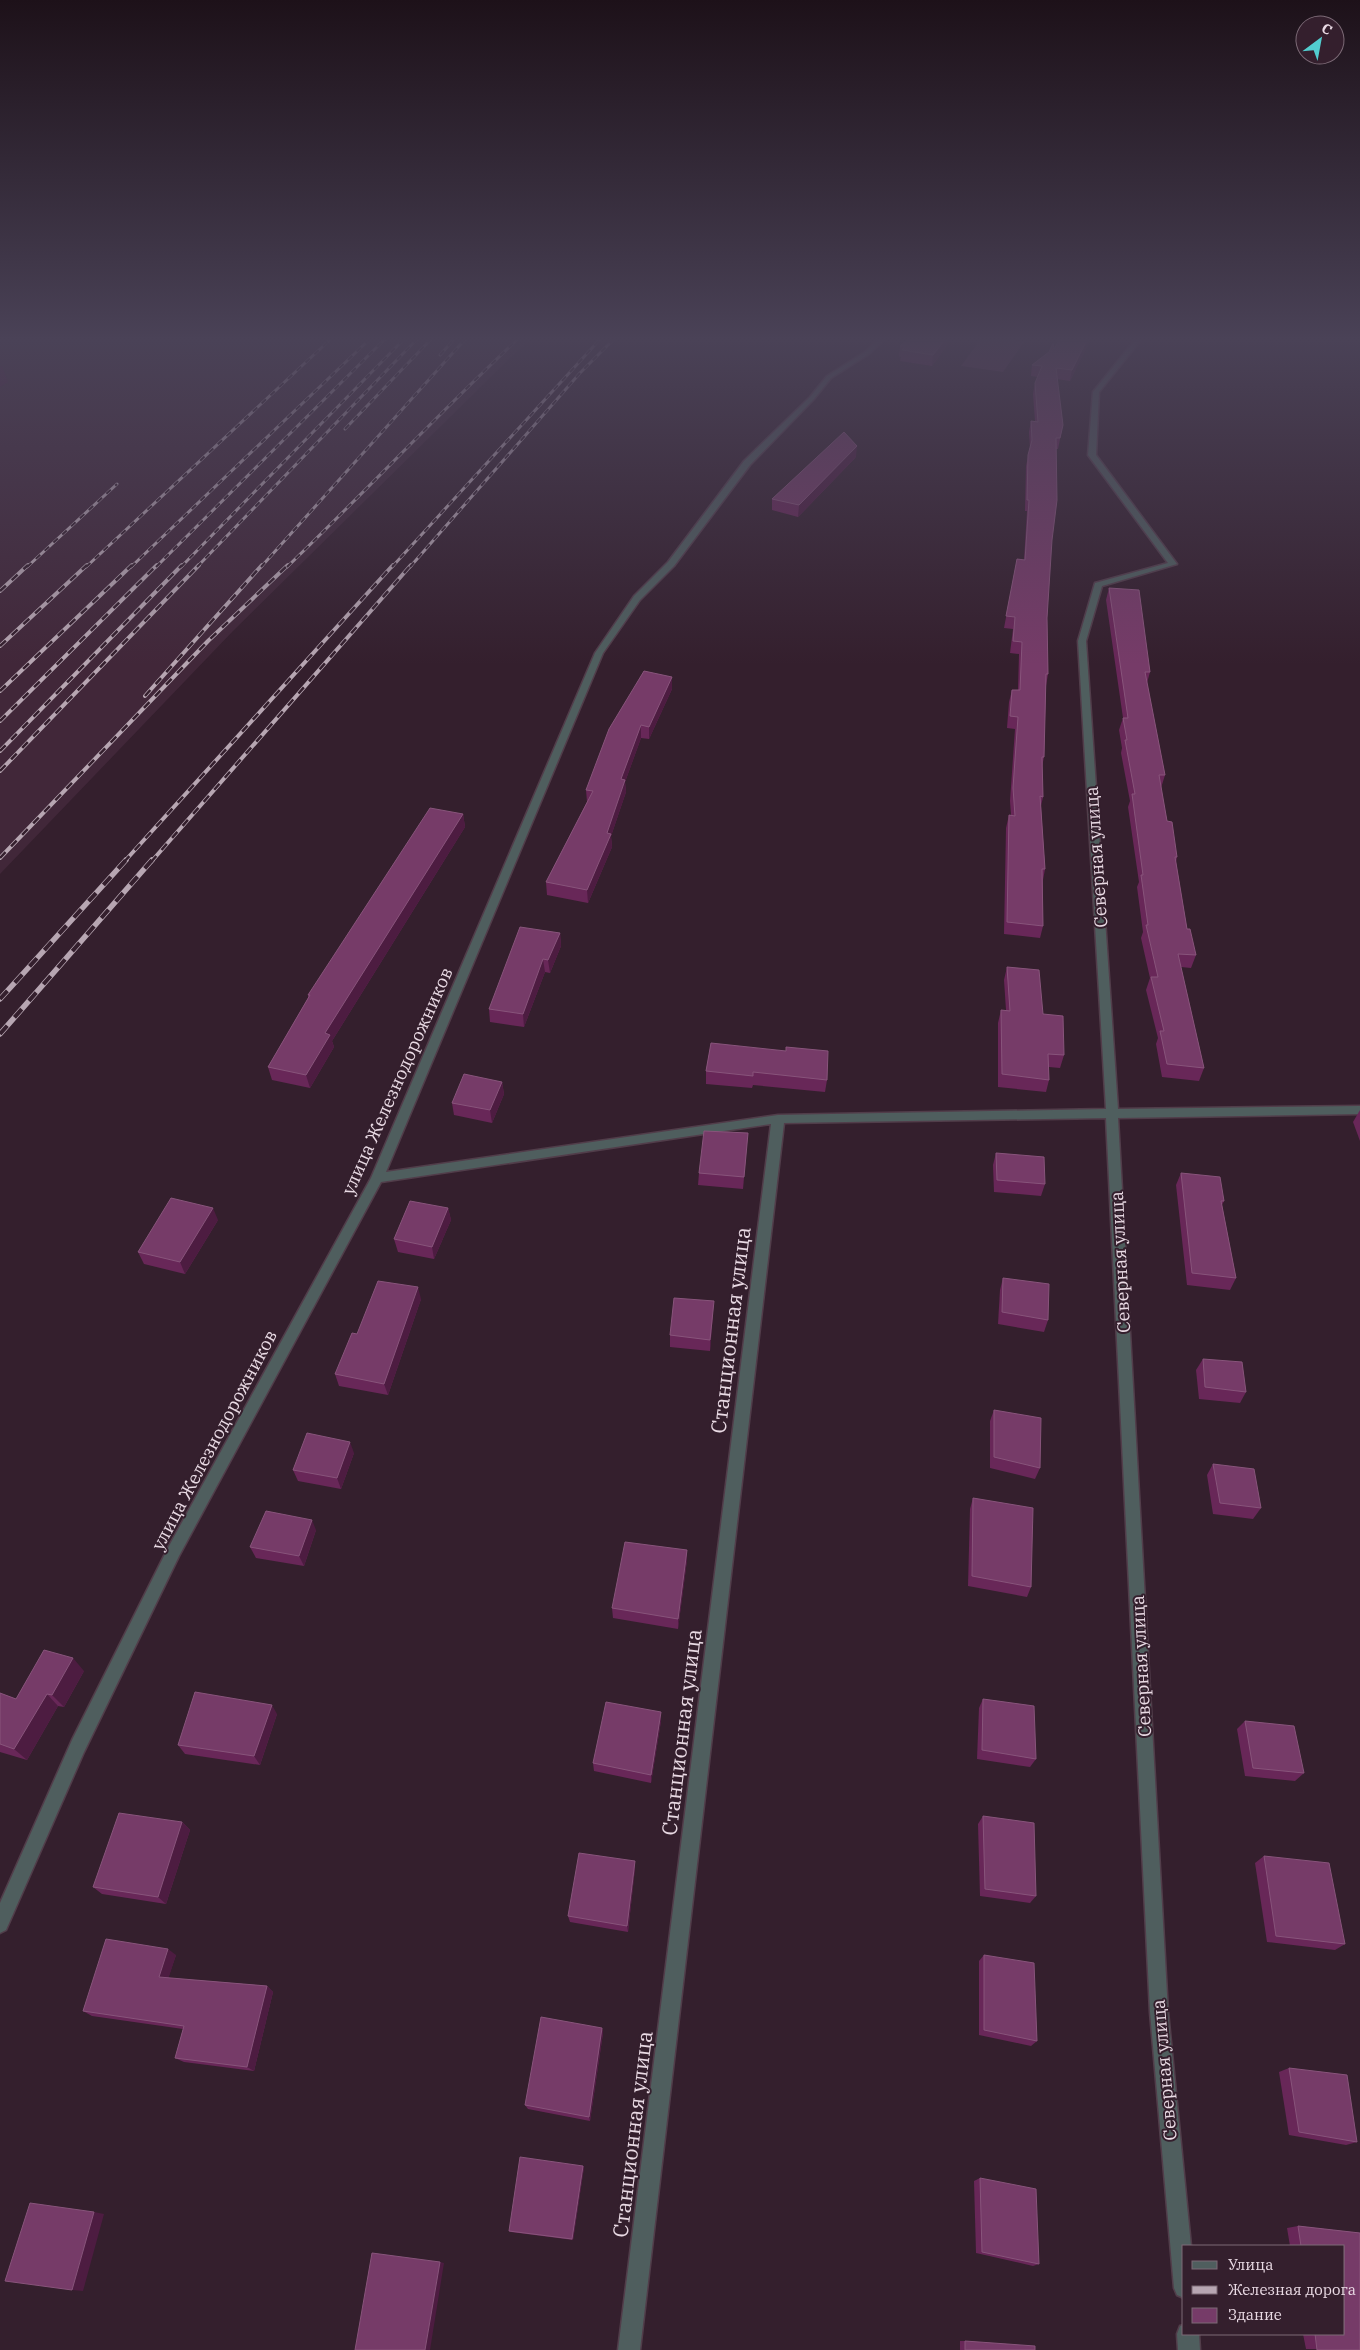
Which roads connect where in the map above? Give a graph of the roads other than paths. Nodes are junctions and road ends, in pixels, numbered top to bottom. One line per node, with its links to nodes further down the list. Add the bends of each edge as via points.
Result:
1 (764, 446): 6 (street, улица Железнодорожников, via 747,462 671,564 637,598 599,653)
2 (1093, 446): 4 (street, Северная улица, via 1092,455 1173,564 1098,585 1082,641)
3 (1360, 1110): 4 (street)
4 (1112, 1115): 5 (street); 8 (street, Северная улица, via 1159,2012)
5 (778, 1119): 6 (street); 10 (street, Станционная улица)
6 (377, 1178): 7 (street, улица Железнодорожников, via 174,1551 78,1746)
7 (0, 1924)
8 (1182, 2266)
9 (1188, 2335): 11 (street)
10 (629, 2350)
11 (1189, 2350)

